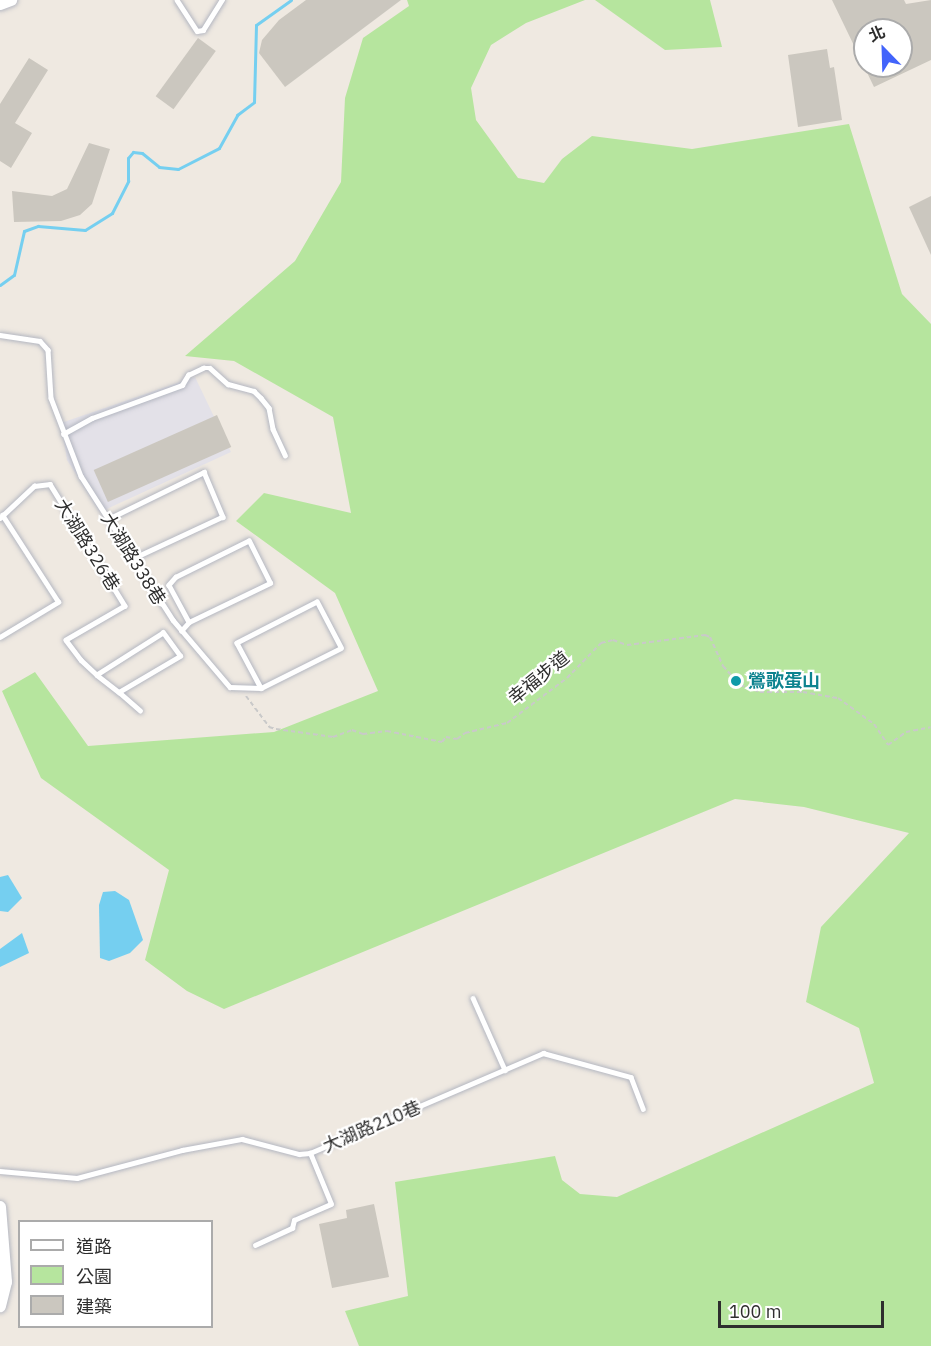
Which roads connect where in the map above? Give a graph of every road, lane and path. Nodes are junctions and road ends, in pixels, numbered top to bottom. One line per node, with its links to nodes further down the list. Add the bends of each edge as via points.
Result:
1 (11, 0): 4 (street)
2 (177, 0): 3 (lane, via 197,31 203,30)
3 (222, 0)
4 (0, 4)
5 (0, 334): 6 (lane, 大湖路338巷, via 40,341 48,350 51,398)
6 (63, 434): 7 (lane, via 92,418 182,385 188,375 210,368 228,384 254,391 261,398 269,408); 9 (lane, 大湖路338巷, via 81,476)
7 (285, 455)
8 (1, 517): 13 (lane, via 58,603); 14 (lane, 大湖路326巷, via 34,486 50,484 125,606 66,640)
9 (108, 519): 10 (lane, 大湖路338巷); 10 (lane, via 204,472 224,517)
10 (133, 559): 12 (lane, 大湖路338巷)
11 (189, 622): 11 (lane, via 270,583 249,541 176,577 169,585); 12 (lane)
12 (182, 631): 16 (lane, 大湖路338巷, via 230,687)
13 (0, 637)
14 (97, 675): 17 (lane, 大湖路326巷); 17 (lane, via 163,633 180,656)
15 (261, 688): 15 (lane, via 341,648 317,602 237,643); 16 (lane)
16 (241, 689): 19 (path, 幸福步道, via 269,726 276,729 333,737 352,730 363,734 387,731 442,742 446,737 458,739 465,733 507,723 567,678 601,643 613,640 627,645 705,635 710,637 723,666 740,684 760,692 803,692 838,698 874,724 888,745 906,732 925,725)
17 (119, 692): 18 (lane, 大湖路326巷)
18 (140, 710)
19 (931, 727)
20 (473, 998): 21 (lane)
21 (506, 1070): 22 (lane, 大湖路210巷, via 543,1053 614,1069 631,1077); 23 (lane, 大湖路210巷)
22 (643, 1109)
23 (310, 1154): 24 (lane, 大湖路210巷, via 242,1139 182,1150 77,1178); 26 (lane, via 331,1204 294,1220 292,1228)
24 (0, 1171)
25 (0, 1207): 27 (street, via 6,1282)
26 (255, 1245)
27 (0, 1306)

